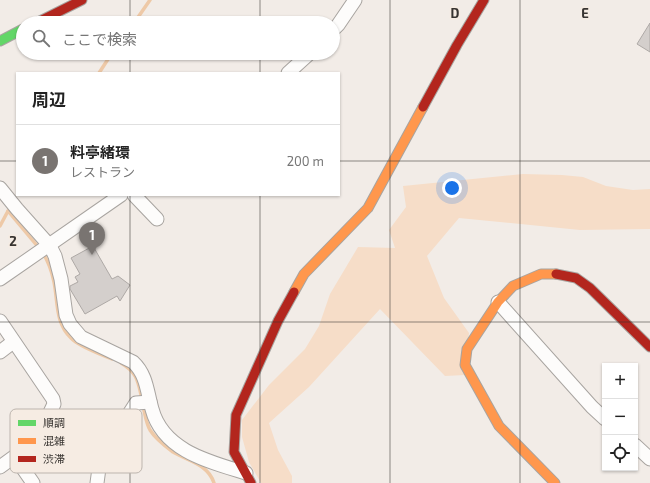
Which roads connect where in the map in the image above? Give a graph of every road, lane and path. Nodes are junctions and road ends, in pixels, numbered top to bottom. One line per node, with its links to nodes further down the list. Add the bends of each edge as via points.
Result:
1 (82, 0): 4 (main road)
2 (355, 0): 5 (street)
3 (484, 0): 31 (main road, via 456,45 368,208 304,274 278,321 236,415 234,452)
4 (50, 16)
5 (340, 22)
6 (16, 33): 7 (main road)
7 (0, 41)
8 (302, 60): 9 (street)
9 (289, 72)
10 (0, 188): 14 (street)
11 (120, 196): 14 (street)
12 (135, 196): 13 (street)
13 (157, 219)
14 (44, 249): 15 (street); 21 (street, via 55,256 70,324 81,337 133,362 139,368 144,377)
15 (0, 279)
16 (498, 302): 19 (main road, via 513,286 541,274 576,278 590,288); 24 (street); 34 (main road, via 467,349 465,365 499,426)
17 (0, 322): 18 (street)
18 (13, 342): 20 (street); 22 (street, via 53,399)
19 (650, 347)
20 (0, 352)
21 (145, 402): 23 (street, via 136,404); 31 (street, via 163,433 179,447)
22 (52, 409)
23 (133, 409)
24 (602, 415)
25 (638, 449): 26 (street)
26 (650, 459)
27 (10, 460): 28 (street)
28 (0, 467)
29 (26, 473): 32 (street)
30 (98, 473): 33 (street)
31 (249, 478)
32 (33, 483)
33 (97, 483)
34 (554, 483)

